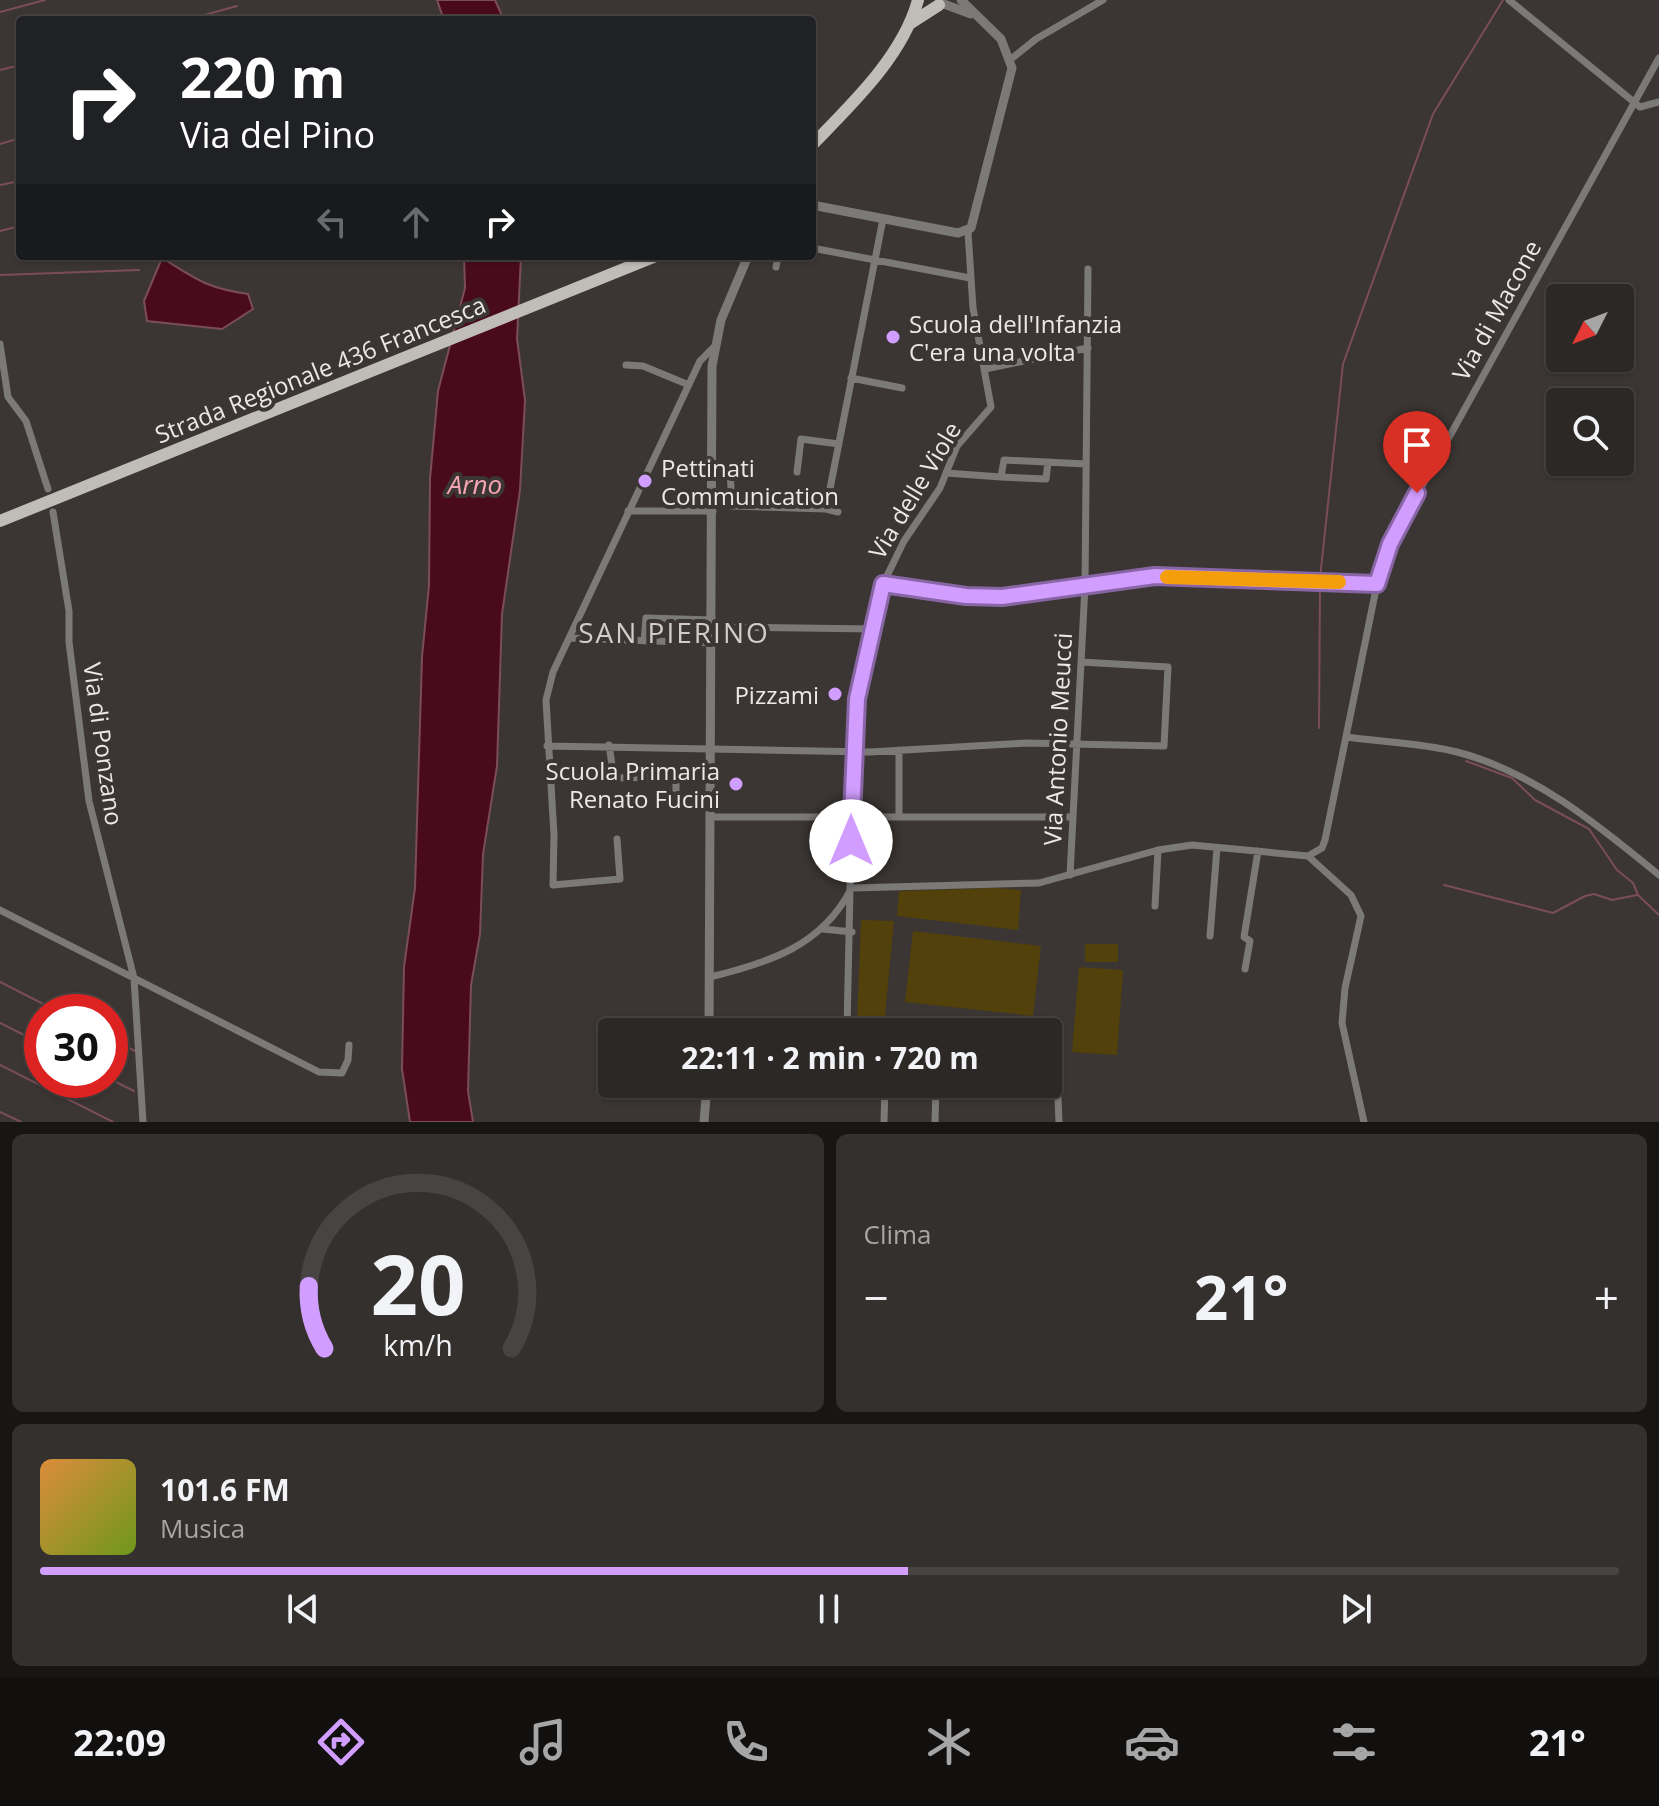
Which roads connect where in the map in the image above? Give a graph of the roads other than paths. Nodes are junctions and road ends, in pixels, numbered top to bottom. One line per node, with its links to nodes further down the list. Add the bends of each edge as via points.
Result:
1 (918, 0): 7 (main road)
2 (961, 0): 6 (street)
3 (1103, 0): 9 (street)
4 (1509, 0): 10 (street)
5 (940, 2): 6 (street); 7 (main road)
6 (978, 17): 9 (street, via 1001,39)
7 (909, 25): 12 (main road, via 875,75)
8 (1659, 58): 10 (street, Via di Macone)
9 (1011, 59): 15 (street, Via delle Viole, via 1011,78)
10 (1635, 102): 11 (street, via 1640,107); 47 (street, Via di Macone, via 1417,493 1390,544)
11 (1659, 103)
12 (816, 141)
13 (816, 206): 14 (street)
14 (883, 219): 15 (street); 20 (street)
15 (968, 232): 23 (street, Via delle Viole)
16 (816, 249): 20 (street)
17 (646, 260): 45 (main road, Strada Regionale 436 Francesca)
18 (746, 260): 25 (street)
19 (777, 260): 21 (street)
20 (875, 260): 23 (street); 29 (street)
21 (776, 267)
22 (1088, 269): 26 (street, Via Antonio Meucci)
23 (970, 278): 28 (street, Via delle Viole)
24 (0, 344): 39 (street, via 8,397 26,421)
25 (714, 347): 30 (street, via 700,361); 42 (street)
26 (1088, 348): 28 (street); 34 (street, Via Antonio Meucci)
27 (626, 365): 30 (street, via 643,366)
28 (985, 369): 37 (street, Via delle Viole, via 991,407 957,446)
29 (851, 378): 31 (street); 32 (street)
30 (689, 385): 41 (street)
31 (902, 388)
32 (839, 444): 36 (street, via 801,439); 40 (street)
33 (1048, 462): 34 (street); 38 (street, via 1004,460); 38 (street, via 1046,479)
34 (1086, 464): 48 (street, Via Antonio Meucci)
35 (730, 470): 40 (street, via 732,506)
36 (797, 472)
37 (946, 473): 38 (street); 46 (street, Via delle Viole)
38 (1001, 477)
39 (48, 489)
40 (826, 509): 44 (street)
41 (628, 511): 42 (street); 51 (street)
42 (713, 511): 49 (street)
43 (53, 512): 82 (street, Via di Ponzano, via 89,801)
44 (838, 512)
45 (0, 521)
46 (883, 584): 48 (street, via 1002,597); 50 (street, Via delle Viole)
47 (1377, 584): 48 (street, via 1155,576); 55 (street, Via di Macone)
48 (1085, 586): 54 (street, Via Antonio Meucci)
49 (712, 624): 50 (street); 52 (street, via 646,618); 53 (street)
50 (875, 629): 61 (street, Via delle Viole, via 857,699)
51 (570, 638): 52 (street); 58 (street, via 546,700)
52 (644, 641): 53 (street)
53 (711, 643): 59 (street)
54 (1081, 662): 56 (street, Via Antonio Meucci); 56 (street, via 1168,667 1164,746)
55 (1347, 737): 71 (street, Via di Macone, via 1325,840); 73 (street, via 1455,751 1500,767 1592,820)
56 (1077, 744): 60 (street); 66 (street, Via Antonio Meucci)
57 (609, 745): 58 (street); 59 (street); 62 (street, via 614,778 676,777)
58 (547, 746): 67 (street, via 553,885 620,879)
59 (710, 748): 61 (street); 63 (street)
60 (899, 750): 61 (street); 65 (street)
61 (853, 751): 64 (street, Via delle Viole)
62 (676, 805)
63 (710, 817): 64 (street); 81 (street)
64 (851, 817): 65 (street); 74 (street, Via delle Viole)
65 (899, 817): 66 (street)
66 (1073, 817): 72 (street, Via Antonio Meucci)
67 (617, 839)
68 (1217, 848): 69 (street); 70 (street); 79 (street)
69 (1158, 850): 72 (street); 75 (street)
70 (1258, 851): 71 (street); 80 (street, via 1244,937 1250,941)
71 (1308, 856): 95 (street, via 1351,895 1361,916 1342,1023)
72 (1070, 875): 74 (street, via 1024,884)
73 (1659, 875)
74 (852, 888): 77 (street); 78 (street, Via delle Viole)
75 (1155, 906)
76 (0, 910): 82 (street)
77 (823, 929): 78 (street); 81 (street, via 767,963)
78 (852, 932): 84 (street, Via delle Viole)
79 (1210, 936)
80 (1245, 969)
81 (710, 977): 83 (street)
82 (134, 978): 85 (street, via 319,1072 342,1073); 90 (street, Via di Ponzano)
83 (709, 1018)
84 (848, 1018)
85 (349, 1045)
86 (706, 1098): 91 (street)
87 (885, 1098): 92 (street)
88 (936, 1098): 93 (street)
89 (1058, 1098): 94 (street)
90 (143, 1122)
91 (704, 1122)
92 (884, 1122)
93 (935, 1122)
94 (1059, 1122)
95 (1364, 1122)

